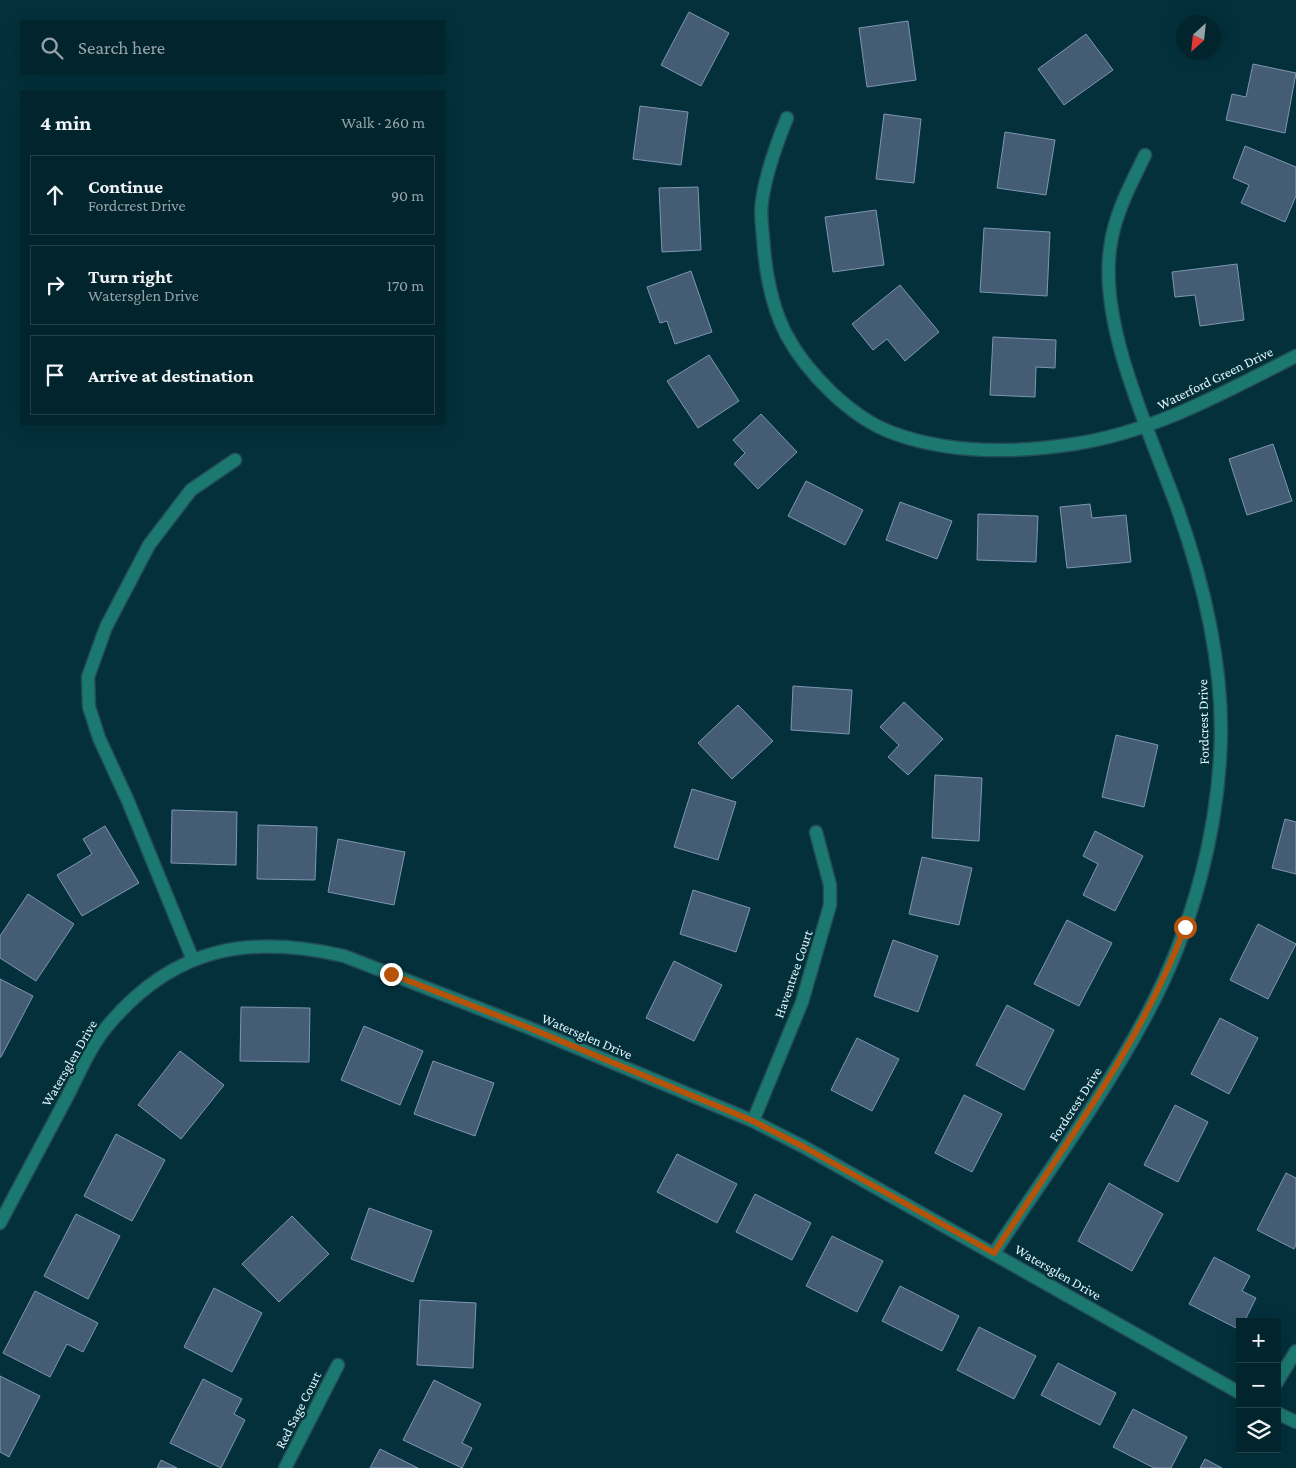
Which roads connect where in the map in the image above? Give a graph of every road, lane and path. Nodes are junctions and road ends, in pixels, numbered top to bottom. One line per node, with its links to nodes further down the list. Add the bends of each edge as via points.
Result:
1 (787, 118): 4 (street, Waterford Green Drive, via 769,164 761,203 764,257 772,296 786,334 833,394 858,414 891,432 950,448 1014,449 1075,444)
2 (1145, 155): 4 (street, Fordcrest Drive, via 1120,209 1110,249 1109,276 1117,334)
3 (1296, 356): 4 (street, Waterford Green Drive, via 1199,406)
4 (1146, 427): 10 (street, Fordcrest Drive, via 1178,511 1204,596 1216,660 1221,730 1217,795 1199,886 1170,967 1115,1069)
5 (235, 460): 7 (street, via 192,490 149,545 106,627 88,677 89,707 99,738)
6 (816, 832): 8 (street, Haventree Court, via 830,885 825,928 802,1002)
7 (193, 960): 8 (street, Watersglen Drive, via 220,950 250,945 280,945 344,956 527,1027); 9 (street, Watersglen Drive, via 142,990 108,1025 80,1071)
8 (753, 1121): 10 (street, Watersglen Drive)
9 (0, 1223)
10 (994, 1253): 14 (street, Watersglen Drive)
11 (1296, 1351): 13 (street)
12 (338, 1365): 17 (street, Red Sage Court)
13 (1281, 1375)
14 (1236, 1391)
15 (1281, 1415): 16 (street)
16 (1296, 1422)
17 (285, 1468)

